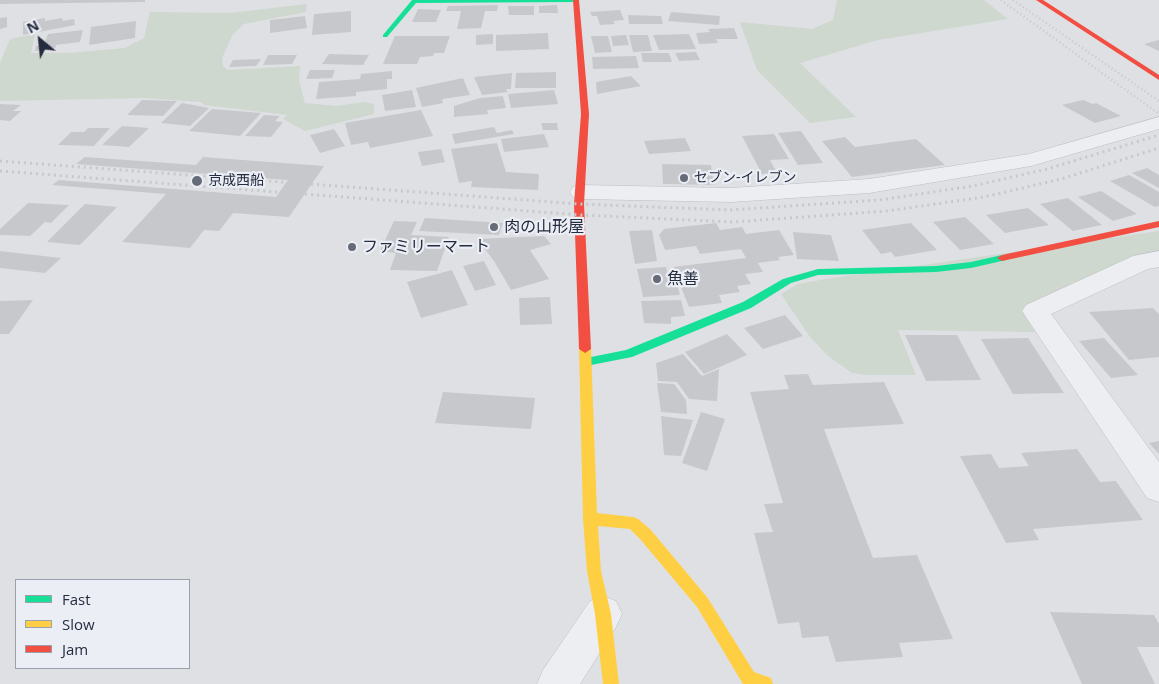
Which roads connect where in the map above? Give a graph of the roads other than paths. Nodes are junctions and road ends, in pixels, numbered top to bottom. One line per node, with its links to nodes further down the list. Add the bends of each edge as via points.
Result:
1 (576, 0): 3 (street, via 414,1); 6 (street, via 585,114)
2 (1039, 0): 4 (street)
3 (385, 36)
4 (1159, 78)
5 (1159, 123): 6 (street, via 1031,160 869,186 731,195)
6 (581, 192): 9 (street)
7 (1159, 224): 9 (street, via 971,265 818,272 787,281 747,305 636,351)
8 (1159, 259): 10 (street, via 1142,262 1035,311)
9 (586, 362): 11 (street)
10 (1159, 488)
11 (590, 519): 12 (street, via 594,571); 15 (street, via 633,523 645,534 702,602 749,679)
12 (603, 614): 13 (street); 14 (street)
13 (557, 684)
14 (611, 684)
15 (765, 684)

